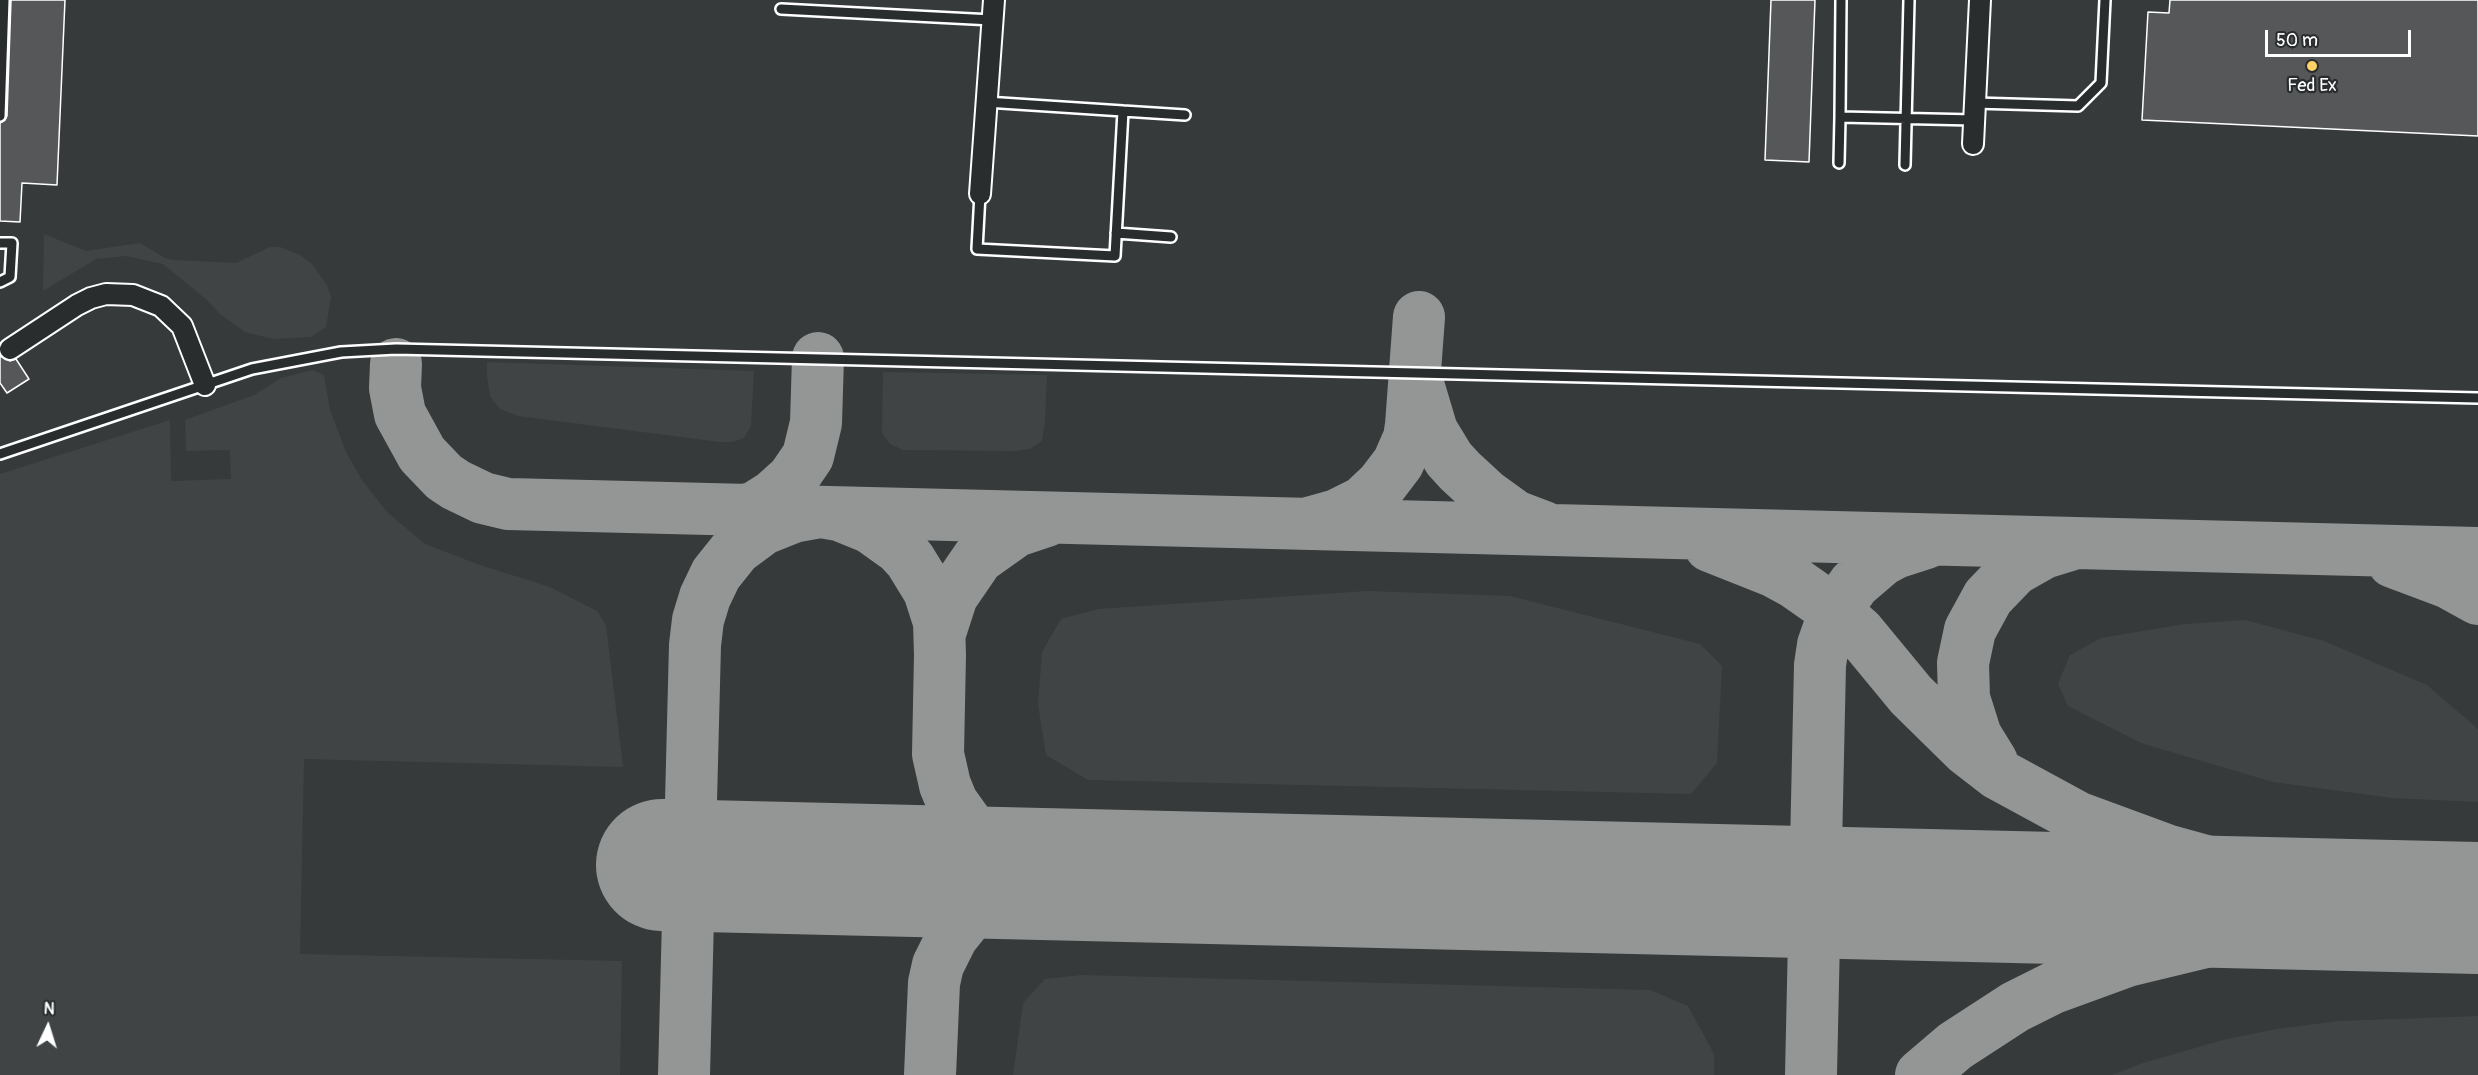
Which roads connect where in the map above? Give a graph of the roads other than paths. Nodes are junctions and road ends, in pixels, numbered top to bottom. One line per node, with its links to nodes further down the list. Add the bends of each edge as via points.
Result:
1 (4, 0): 12 (lane)
2 (1841, 0): 13 (lane)
3 (1909, 0): 14 (lane)
4 (1980, 0): 10 (street)
5 (2105, 0): 10 (lane, via 2101,82 2078,106)
6 (781, 9): 7 (lane)
7 (993, 10): 8 (street)
8 (986, 102): 9 (lane); 18 (street)
9 (1123, 111): 11 (lane); 19 (lane)
10 (1975, 111): 14 (lane); 15 (street)
11 (1185, 115)
12 (0, 116)
13 (1840, 117): 14 (lane); 16 (lane)
14 (1906, 118): 17 (lane)
15 (1973, 144)
16 (1839, 163)
17 (1905, 165)
18 (980, 194): 19 (lane, via 977,249 1115,256)
19 (1116, 233): 20 (lane)
20 (1171, 237)
21 (0, 243): 22 (lane, via 12,243 10,277)
22 (0, 282)
23 (9, 349): 24 (street, via 91,298 133,295 161,306 182,326)
24 (205, 385): 25 (lane, via 252,369 312,356 419,349); 26 (lane)
25 (2478, 398)
26 (0, 454)

